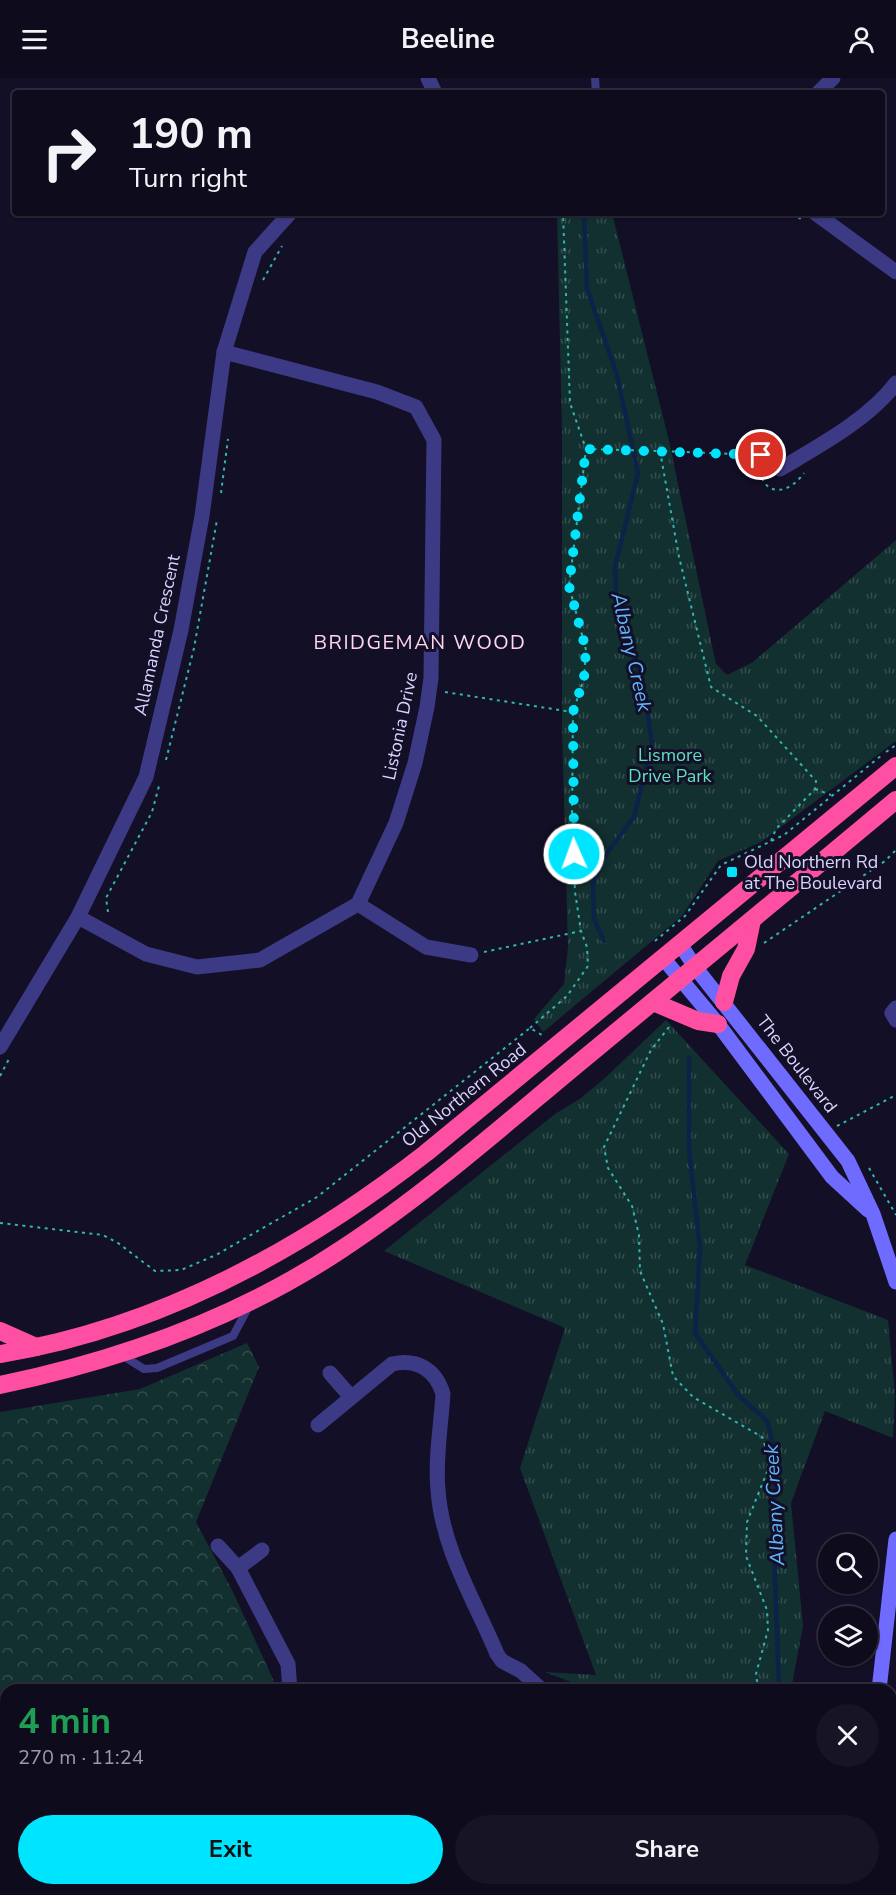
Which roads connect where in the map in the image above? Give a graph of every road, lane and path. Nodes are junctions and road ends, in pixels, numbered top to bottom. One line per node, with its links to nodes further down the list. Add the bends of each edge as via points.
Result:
1 (833, 78): 2 (street)
2 (821, 90)
3 (287, 216): 9 (street, Allamanda Crescent, via 255,252)
4 (563, 216): 11 (path, via 570,403)
5 (819, 216): 7 (street)
6 (286, 239): 8 (path)
7 (896, 272)
8 (259, 287)
9 (224, 352): 15 (street, Listonia Drive, via 377,392 416,407 434,440); 25 (street, Allamanda Crescent, via 202,516 181,630 146,777)
10 (896, 383): 14 (street, via 831,439)
11 (586, 449): 12 (path); 16 (path, via 569,586 586,650 584,678)
12 (660, 451): 13 (path, via 761,455 761,481 771,489 784,490 797,483); 19 (path, via 679,557 711,687 757,716 806,767 816,782)
13 (809, 467)
14 (780, 469)
15 (430, 690): 16 (path); 24 (street, Listonia Drive, via 415,763 396,823)
16 (573, 712): 27 (path, via 572,816)
17 (896, 745): 20 (path)
18 (896, 766): 28 (highway, Old Northern Road)
19 (815, 789): 20 (path); 22 (path, via 776,829)
20 (831, 795): 22 (path, via 784,835)
21 (896, 800): 26 (highway)
22 (771, 841): 30 (path, via 721,865)
23 (896, 850): 29 (path, via 767,939)
24 (358, 904): 25 (street, via 260,960 197,967 146,954); 31 (street, via 426,947)
25 (78, 917): 41 (street, Allamanda Crescent)
26 (752, 920): 32 (highway); 34 (highway, via 746,949 731,976)
27 (581, 931): 31 (path); 39 (path, via 588,966 567,996)
28 (680, 944): 30 (highway, Old Northern Road); 32 (street, The Boulevard)
29 (760, 948)
30 (657, 951): 32 (street, The Boulevard); 52 (highway, Old Northern Road, via 426,1154 314,1234 185,1299)
31 (471, 956)
32 (688, 973): 33 (highway); 34 (street, The Boulevard); 38 (street, The Boulevard)
33 (653, 1002): 38 (highway, via 698,1021); 50 (highway, via 394,1214 340,1251)
34 (724, 1002): 44 (street, The Boulevard)
35 (896, 1008): 37 (street, via 892,1012)
36 (675, 1020): 66 (path, via 651,1050 604,1147 605,1159 632,1206 639,1235 640,1270 663,1324 673,1376 693,1397 762,1437 771,1462 747,1522 746,1556 767,1610 768,1630 756,1674)
37 (896, 1020)
38 (718, 1024): 46 (street, The Boulevard, via 832,1177)
39 (530, 1028): 40 (path, via 541,1036); 48 (path, via 317,1197 216,1255 181,1270 155,1271 103,1235)
40 (550, 1028)
41 (0, 1047)
42 (896, 1095): 44 (path)
43 (833, 1117): 44 (path)
44 (832, 1128): 46 (street, The Boulevard)
45 (865, 1163): 47 (path)
46 (873, 1214): 49 (street, The Boulevard)
47 (896, 1215)
48 (0, 1223)
49 (896, 1282)
50 (252, 1300): 53 (highway, via 203,1323); 53 (lane, via 233,1336 157,1368 144,1368)
51 (0, 1331): 52 (highway)
52 (36, 1347): 54 (highway, Old Northern Road)
53 (119, 1353): 56 (highway)
54 (0, 1354)
55 (330, 1373): 57 (street)
56 (0, 1385)
57 (351, 1397): 58 (street); 65 (street, via 392,1364 406,1360 429,1370 439,1380 443,1394 437,1488 447,1536 464,1585 496,1654)
58 (318, 1425)
59 (896, 1539): 63 (street)
60 (218, 1546): 62 (street)
61 (262, 1550): 62 (street)
62 (238, 1568): 64 (street, via 288,1664)
63 (893, 1601): 67 (street)
64 (290, 1684)
65 (535, 1684)
66 (760, 1684)
67 (880, 1684)

